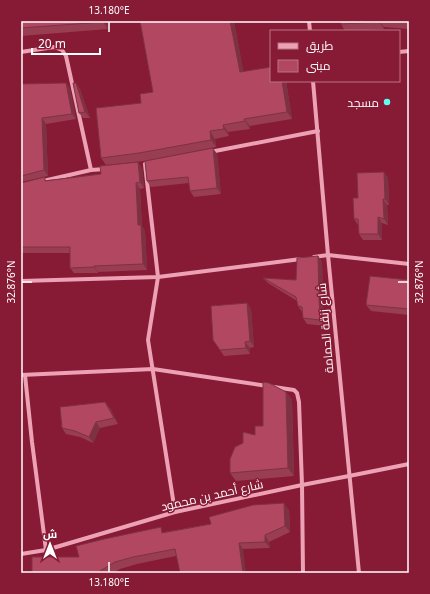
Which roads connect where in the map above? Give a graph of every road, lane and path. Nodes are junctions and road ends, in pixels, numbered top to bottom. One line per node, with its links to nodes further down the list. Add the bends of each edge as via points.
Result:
1 (21, 52): 9 (street, via 54,47 62,50 66,56)
2 (313, 82): 3 (street, شارع زنقة الحمامة)
3 (318, 131): 4 (street); 11 (street, شارع زنقة الحمامة)
4 (205, 153)
5 (152, 162): 6 (street)
6 (145, 164): 7 (street); 15 (street)
7 (137, 165)
8 (106, 168): 9 (street)
9 (91, 170): 10 (street)
10 (35, 183)
11 (328, 255): 12 (street); 14 (street); 20 (street, شارع زنقة الحمامة)
12 (312, 257)
13 (305, 258): 15 (street)
14 (409, 264)
15 (158, 277): 16 (street); 17 (street, via 148,340)
16 (21, 281)
17 (153, 368): 18 (street); 21 (street, via 294,390 299,402); 22 (street)
18 (23, 375): 23 (street)
19 (409, 464): 20 (street, شارع أحمد بن محمود)
20 (349, 476): 21 (street, شارع أحمد بن محمود); 26 (street, شارع زنقة الحمامة)
21 (302, 485): 22 (street, شارع أحمد بن محمود); 25 (street)
22 (175, 512): 23 (street, شارع أحمد بن محمود)
23 (46, 550): 24 (street, شارع أحمد بن محمود)
24 (21, 554)
25 (303, 573)
26 (359, 573)

